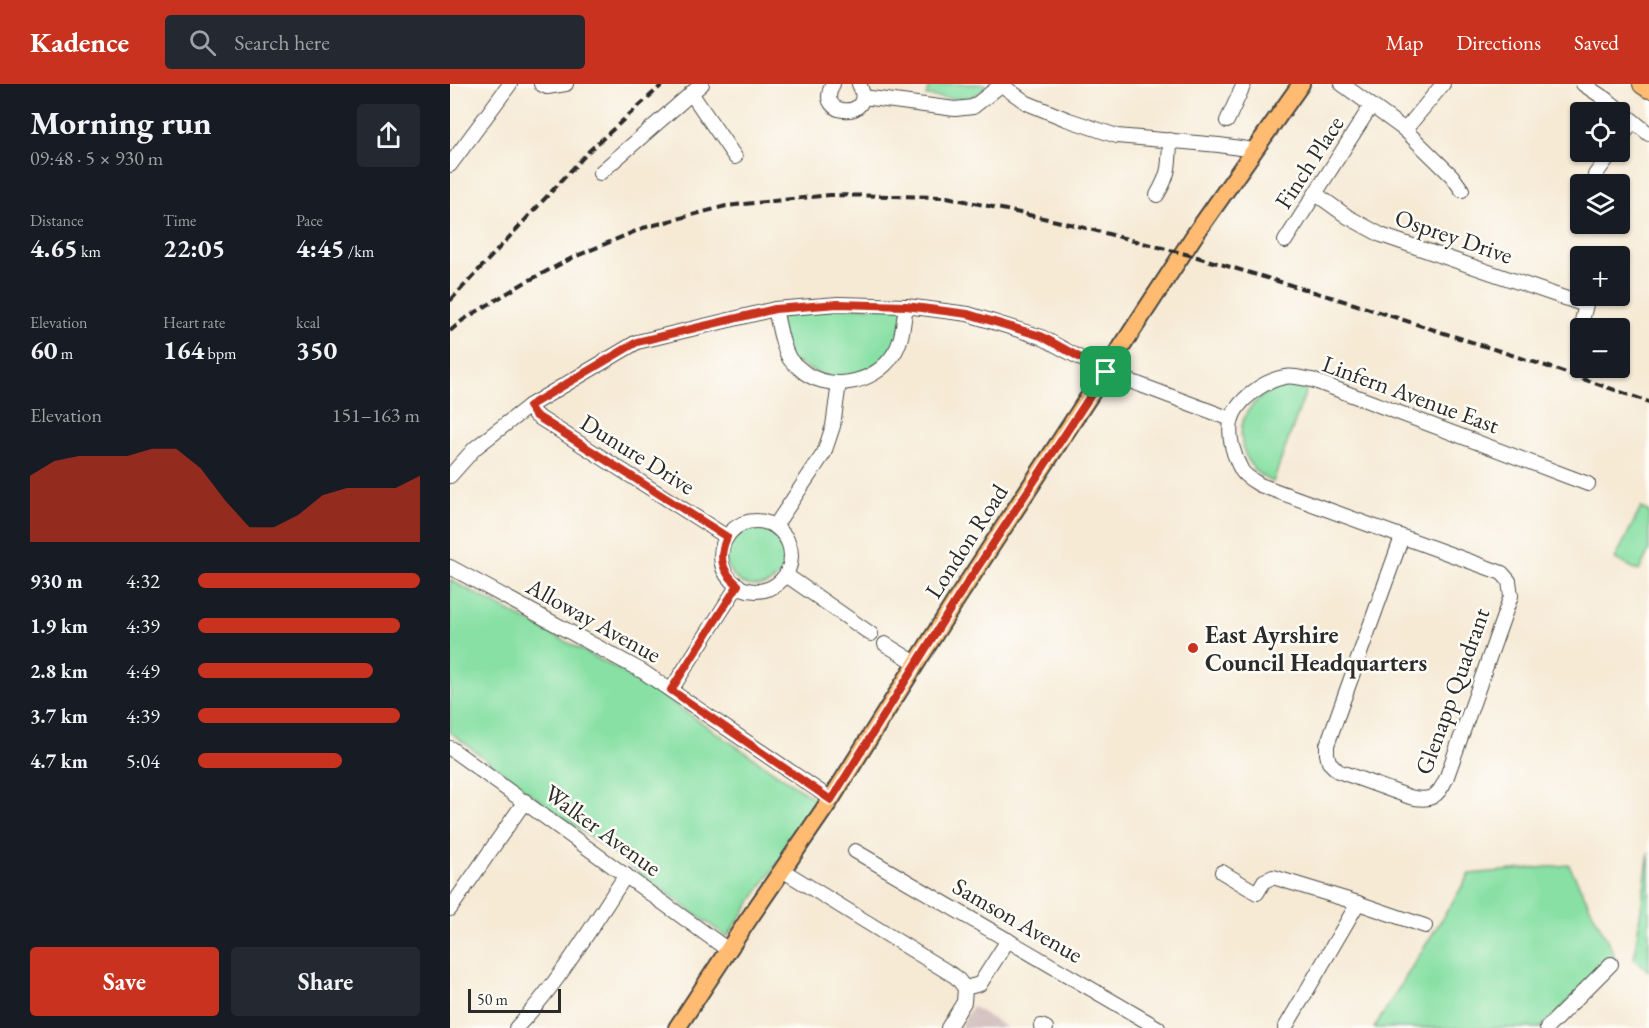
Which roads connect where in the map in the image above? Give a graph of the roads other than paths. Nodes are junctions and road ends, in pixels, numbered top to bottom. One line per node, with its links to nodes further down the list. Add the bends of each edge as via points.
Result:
1 (510, 84): 24 (street)
2 (541, 84): 3 (street)
3 (566, 84)
4 (833, 84): 14 (street, via 831,102 843,111 858,106)
5 (1244, 84): 16 (street)
6 (1301, 84): 22 (main road, London Road)
7 (1342, 84): 15 (street)
8 (1443, 84): 19 (street)
9 (1583, 84): 17 (street)
10 (1643, 84): 12 (highway)
11 (1000, 85): 14 (street, via 973,107 956,109); 21 (street, via 1027,103 1117,136)
12 (1649, 88)
13 (697, 89): 23 (street); 25 (street)
14 (861, 90)
15 (1371, 106): 19 (street); 27 (street, Finch Place)
16 (1227, 121)
17 (1633, 121): 18 (street); 20 (street)
18 (1630, 125)
19 (1405, 130): 26 (street)
20 (1649, 134)
21 (1170, 140): 22 (street); 28 (street, via 1169,171)
22 (1254, 150): 33 (main road, London Road)
23 (735, 157)
24 (450, 165)
25 (600, 173)
26 (1462, 190)
27 (1316, 194): 29 (street, Finch Place); 30 (street, Osprey Drive, via 1381,235)
28 (1157, 195)
29 (1285, 241)
30 (1570, 295)
31 (906, 306): 32 (street, via 838,304); 33 (street, via 968,314 1041,336); 34 (street, via 901,340 881,369 866,378)
32 (775, 309): 34 (street, via 790,360 804,373 823,382); 35 (street, via 637,342)
33 (1106, 372): 36 (street); 47 (main road, London Road)
34 (839, 383): 39 (street, via 833,426 824,453)
35 (529, 406): 37 (street, via 475,448); 40 (street, Dunure Drive, via 535,415)
36 (1231, 419): 38 (street, Linfern Avenue East, via 1252,392 1266,383 1287,376 1312,380); 41 (street, via 1234,453 1243,473 1260,485)
37 (450, 476)
38 (1587, 484)
39 (775, 526): 40 (street, via 765,522 743,523); 43 (street, via 789,543 791,554)
40 (727, 537): 44 (street, via 721,558 729,578)
41 (1402, 537): 41 (street, Glenapp Quadrant, via 1502,573 1509,580 1511,596 1446,779 1438,794 1430,799 1410,797 1338,771 1327,754)
42 (450, 567): 48 (street, Alloway Avenue)
43 (786, 575): 44 (street, via 779,583 758,591); 45 (street)
44 (738, 585): 48 (street)
45 (871, 634)
46 (885, 644): 47 (street)
47 (916, 663): 50 (main road, London Road)
48 (671, 690): 50 (street, Alloway Avenue)
49 (450, 748): 51 (street, Walker Avenue)
50 (831, 800): 53 (main road, London Road)
51 (525, 801): 55 (street, Walker Avenue); 57 (street)
52 (855, 851): 59 (street, Samson Avenue)
53 (782, 870): 60 (main road, London Road); 62 (street, via 956,976)
54 (1222, 872): 56 (street, via 1257,893 1263,881 1273,876)
55 (626, 875): 60 (street, Walker Avenue); 63 (street, via 552,985)
56 (1358, 903): 58 (street); 67 (street)
57 (450, 909)
58 (1425, 926)
59 (1008, 940): 62 (street, via 980,984); 66 (street, Samson Avenue)
60 (728, 950): 64 (main road, London Road)
61 (1611, 964): 68 (street)
62 (965, 988): 65 (street, via 964,1002)
63 (516, 1028)
64 (677, 1028)
65 (948, 1028)
66 (1158, 1028)
67 (1285, 1028)
68 (1547, 1028)

